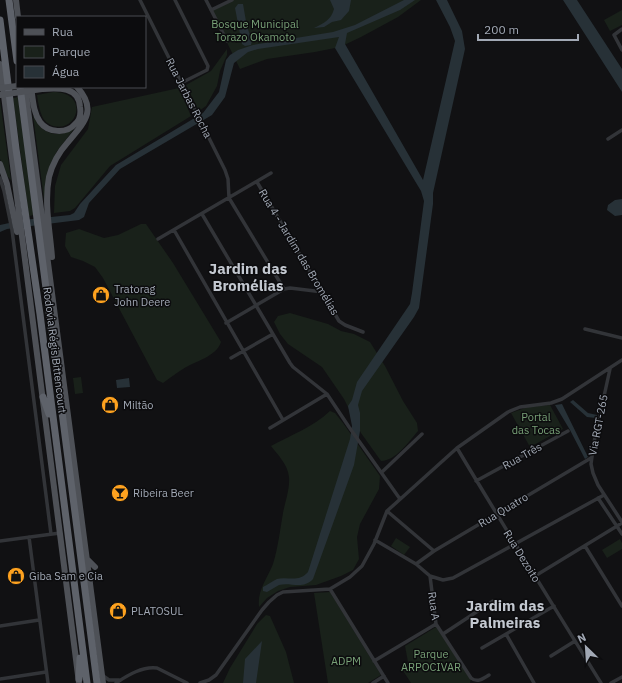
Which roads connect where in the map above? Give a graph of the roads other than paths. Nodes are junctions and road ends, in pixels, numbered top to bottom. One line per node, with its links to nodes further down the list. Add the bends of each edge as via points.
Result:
1 (9, 0): 13 (highway)
2 (16, 0): 8 (main road)
3 (140, 0): 15 (street, Rua Jarbas Rocha)
4 (175, 0): 15 (street, via 208,68)
5 (206, 0): 7 (street)
6 (232, 0): 7 (street)
7 (211, 10): 11 (street)
8 (18, 16)
9 (0, 20): 57 (highway, Rodovia Régis Bittencourt)
10 (622, 29): 12 (street, via 615,34)
11 (227, 42)
12 (622, 50)
13 (16, 53)
14 (0, 64): 36 (main road)
15 (181, 82): 33 (street, Rua Jarbas Rocha, via 226,173)
16 (16, 86): 17 (main road, bridge)
17 (0, 88)
18 (20, 88): 34 (highway, Rodovia Régis Bittencourt)
19 (25, 88): 34 (main road)
20 (59, 88): 23 (main road, bridge, via 75,94 81,111 75,125 59,131 41,124 35,112)
21 (59, 88): 24 (main road, bridge)
22 (78, 88): 34 (main road, via 86,100 87,116 52,168)
23 (31, 91)
24 (31, 91)
25 (31, 91): 26 (main road, bridge)
26 (0, 95)
27 (622, 130): 28 (street)
28 (608, 139)
29 (0, 164): 36 (main road)
30 (271, 173): 32 (street)
31 (0, 178): 36 (street)
32 (257, 182): 33 (street); 42 (street, Rua 4 - Jardim das Bromélias)
33 (229, 198): 35 (street); 41 (street)
34 (42, 211): 37 (highway, Rodovia Régis Bittencourt); 37 (main road)
35 (202, 214): 39 (street); 43 (street)
36 (14, 215): 38 (main road)
37 (44, 225): 54 (main road); 59 (highway, Rodovia Régis Bittencourt)
38 (16, 229): 55 (main road, via 28,291); 74 (street, via 23,312)
39 (174, 230): 40 (street); 44 (street)
40 (158, 239)
41 (284, 289): 42 (street); 43 (street)
42 (323, 292): 46 (street, Rua 4 - Jardim das Bromélias, via 341,323)
43 (256, 306): 44 (street); 47 (street)
44 (226, 324): 49 (street)
45 (585, 329): 48 (street)
46 (363, 332)
47 (273, 334): 49 (street); 53 (street, via 293,367)
48 (622, 338)
49 (242, 351): 50 (street); 56 (street)
50 (231, 358)
51 (622, 360): 52 (street)
52 (610, 369): 62 (street, via 562,399 520,407 508,412); 63 (street, Via RGT-265)
53 (327, 394): 56 (street); 64 (street)
54 (66, 395): 59 (highway); 82 (main road)
55 (43, 397): 57 (highway); 73 (main road)
56 (282, 420): 58 (street)
57 (53, 424): 94 (highway, Rodovia Régis Bittencourt)
58 (270, 428)
59 (65, 431): 113 (highway, Rodovia Régis Bittencourt)
60 (568, 431): 65 (street, Rua Três)
61 (422, 434): 64 (street)
62 (457, 448): 65 (street, Rua Dezoito); 68 (street)
63 (591, 458): 66 (street, Via RGT-265, via 593,473); 70 (street, Rua Quatro)
64 (382, 472): 68 (street)
65 (476, 481): 70 (street, Rua Dezoito)
66 (604, 495): 67 (street); 71 (street, Via RGT-265)
67 (598, 498): 72 (street); 79 (street)
68 (400, 499): 69 (street)
69 (387, 511): 77 (street); 81 (street)
70 (496, 514): 79 (street, Rua Dezoito); 81 (street, Rua Quatro)
71 (622, 522): 72 (street)
72 (616, 526): 75 (street); 80 (street)
73 (60, 533): 74 (street); 110 (main road)
74 (51, 534): 76 (street)
75 (622, 534)
76 (29, 537): 78 (street); 93 (street)
77 (376, 540): 83 (street); 87 (street, via 359,569)
78 (0, 541)
79 (514, 544): 85 (street, via 453,578 446,580); 86 (street, Rua Dezoito)
80 (585, 546): 86 (street); 91 (street)
81 (434, 551): 83 (street, Rua Quatro)
82 (87, 559): 84 (main road); 92 (main road)
83 (416, 564): 85 (street)
84 (95, 567)
85 (430, 576): 95 (street, Rua A)
86 (535, 576): 90 (street, Rua Dezoito)
87 (330, 589): 102 (street); 117 (street, via 290,591 277,595 262,610 216,676)
88 (493, 601): 97 (street)
89 (99, 603): 92 (main road)
90 (554, 606): 98 (street); 99 (street, Rua Dezoito)
91 (622, 606)
92 (94, 611): 104 (main road)
93 (39, 620): 96 (street); 103 (street)
94 (79, 623): 110 (highway); 112 (highway, Rodovia Régis Bittencourt)
95 (436, 624): 97 (street, Rua A); 102 (street)
96 (0, 626)
97 (442, 634): 105 (street, Rua A, via 471,678 478,680)
98 (506, 634): 100 (street); 120 (street)
99 (576, 641): 101 (street); 121 (street, Rua Dezoito)
100 (482, 648)
101 (551, 656)
102 (374, 661): 106 (street)
103 (46, 672): 108 (street); 111 (street)
104 (102, 675): 109 (street, via 109,680); 114 (main road)
105 (489, 675)
106 (384, 676): 118 (street); 119 (street)
107 (622, 676): 122 (street)
108 (0, 679)
109 (121, 680): 115 (street); 116 (street, via 142,669 153,667)
110 (79, 681)
111 (48, 683)
112 (87, 683)
113 (97, 683)
114 (103, 683)
115 (116, 683)
116 (187, 683)
117 (200, 683)
118 (373, 683)
119 (388, 683)
120 (534, 683)
121 (601, 683)
122 (611, 683)

